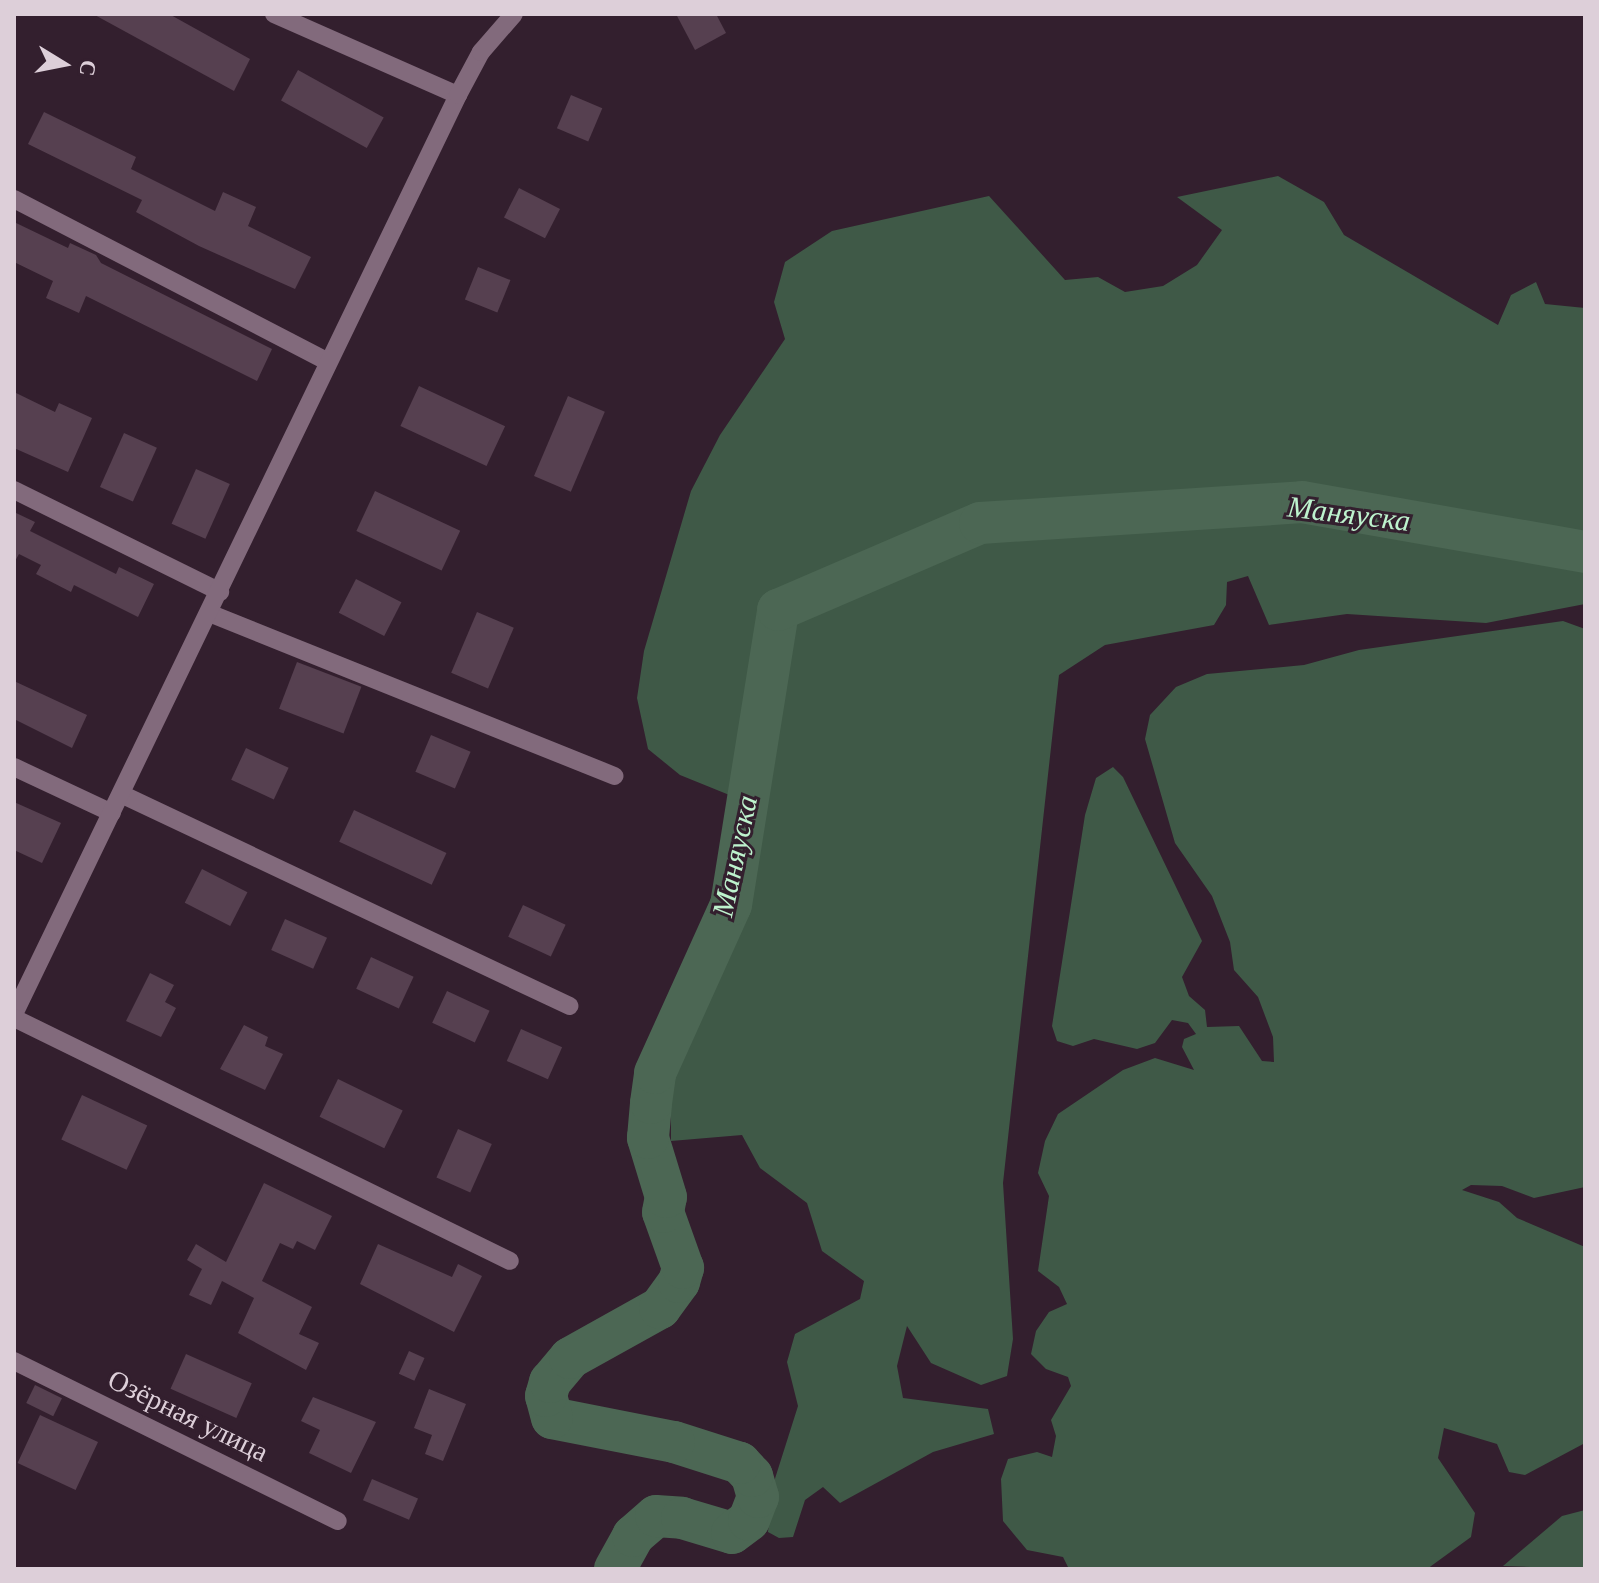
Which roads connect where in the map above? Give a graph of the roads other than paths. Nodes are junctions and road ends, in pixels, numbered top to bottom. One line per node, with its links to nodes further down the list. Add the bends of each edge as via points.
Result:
1 (274, 14): 3 (street)
2 (514, 14): 3 (street, via 481,52)
3 (458, 95): 5 (street)
4 (14, 199): 5 (street)
5 (326, 361): 7 (street)
6 (14, 490): 7 (street)
7 (220, 592): 8 (street)
8 (209, 613): 10 (street); 11 (street)
9 (14, 767): 12 (street)
10 (614, 776)
11 (121, 794): 12 (street); 13 (street)
12 (112, 813): 14 (street)
13 (569, 1006)
14 (14, 1016): 15 (street)
15 (510, 1261)
16 (14, 1361): 17 (street, Озёрная улица)
17 (338, 1521)

